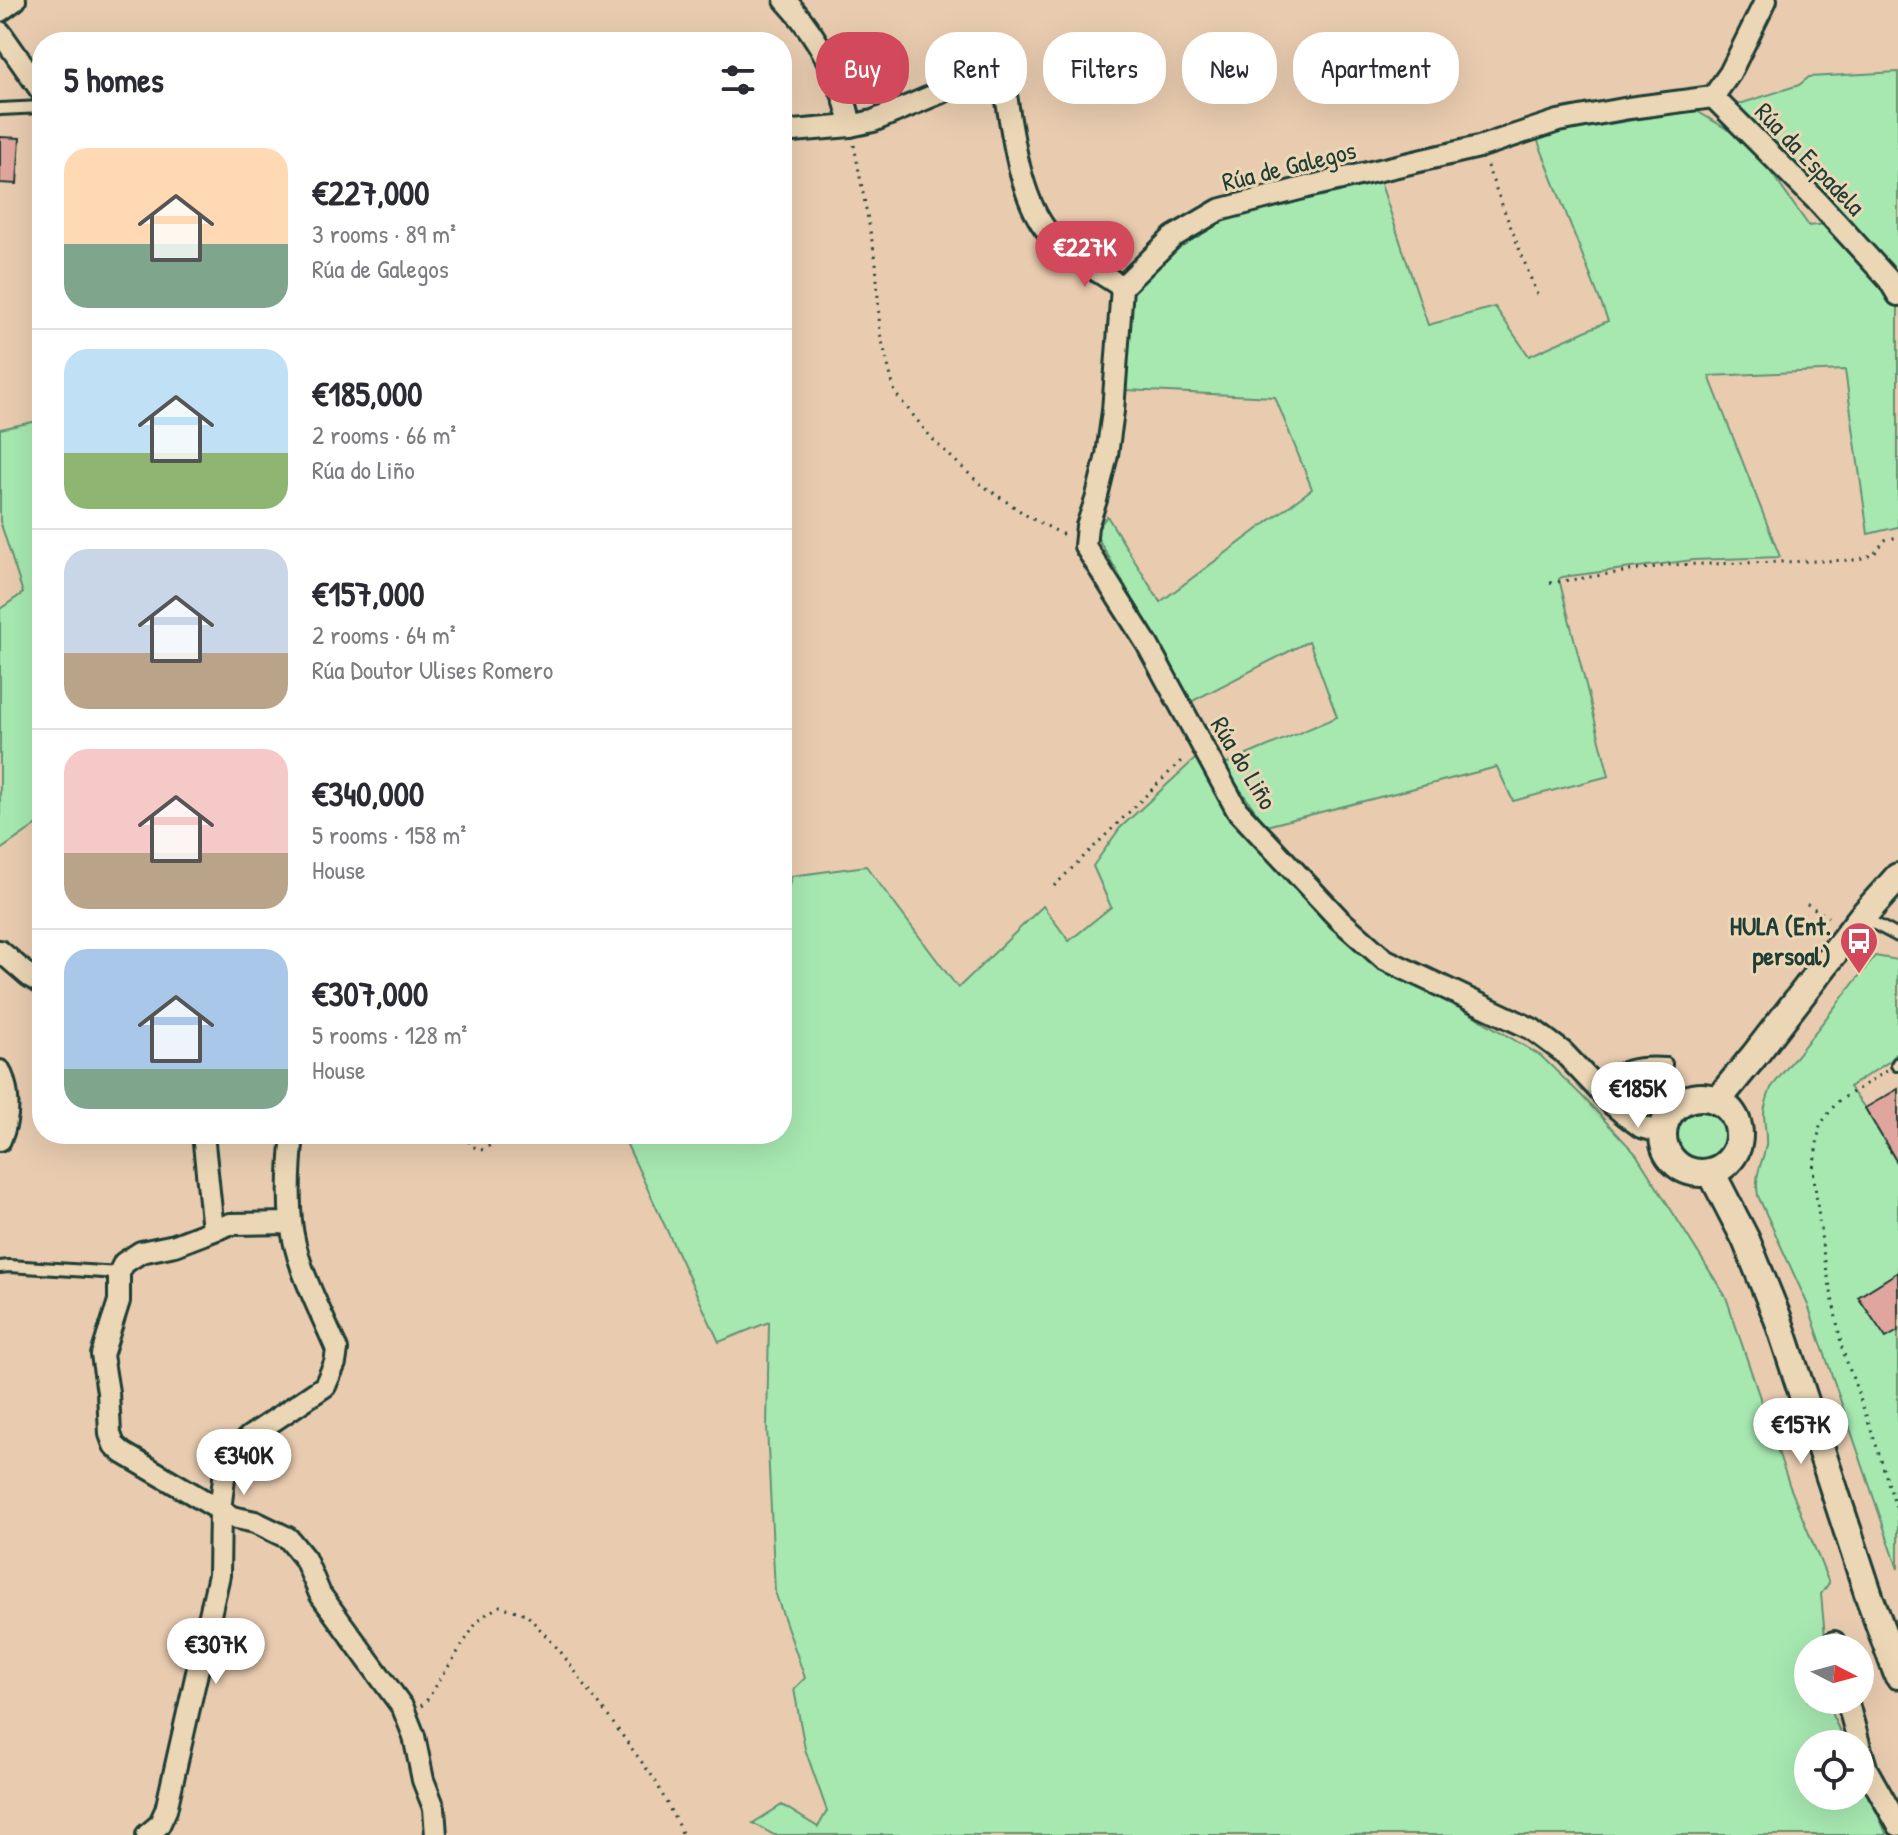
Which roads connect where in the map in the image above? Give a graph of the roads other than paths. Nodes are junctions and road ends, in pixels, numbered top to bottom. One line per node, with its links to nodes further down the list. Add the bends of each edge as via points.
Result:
1 (15, 0): 4 (street)
2 (785, 0): 10 (street, via 834,71)
3 (1766, 0): 7 (street)
4 (0, 11)
5 (0, 32): 6 (street)
6 (32, 78)
7 (1713, 97): 12 (street, Rúa de Galegos, via 1558,121 1479,147 1219,210 1173,237); 13 (street, Rúa da Espadela, via 1817,201)
8 (32, 107): 9 (lane)
9 (0, 109)
10 (850, 126): 11 (street); 12 (street, via 982,77 1000,83 1027,192 1044,227 1072,254)
11 (792, 131)
12 (1122, 287): 20 (street, Rúa do Liño, via 1107,455 1085,546 1147,644 1237,810 1384,959 1532,1029 1563,1052)
13 (1898, 295)
14 (1898, 877): 15 (street)
15 (1862, 917): 16 (lane); 21 (street)
16 (1898, 936)
17 (0, 951): 18 (street)
18 (32, 978)
19 (0, 1071): 24 (street, via 8,1105)
20 (1596, 1088): 22 (street, Rúa do Liño); 22 (lane, via 1607,1074 1623,1067 1666,1064 1649,1081 1624,1088)
21 (1717, 1101): 23 (street, via 1705,1097 1681,1102); 27 (street, via 1734,1116 1739,1138 1730,1159)
22 (1613, 1105): 23 (street, Rúa do Liño, via 1641,1127)
23 (1663, 1133): 27 (street, via 1673,1161 1691,1172)
24 (0, 1140)
25 (204, 1144): 29 (street)
26 (292, 1144): 28 (street)
27 (1711, 1172): 33 (street, via 1778,1319)
28 (291, 1223): 29 (street, via 230,1224); 32 (street, via 298,1256 337,1350 335,1363 325,1386 235,1450)
29 (213, 1230): 31 (street, via 141,1252)
30 (0, 1267): 31 (lane)
31 (119, 1273): 32 (street, via 119,1301 102,1355 114,1445)
32 (220, 1510): 36 (street, via 219,1575 166,1810); 37 (street, via 288,1538 305,1559 320,1594 403,1708 434,1808)
33 (1898, 1675)
34 (1874, 1782): 35 (street)
35 (1898, 1825)
36 (147, 1835)
37 (436, 1835)

